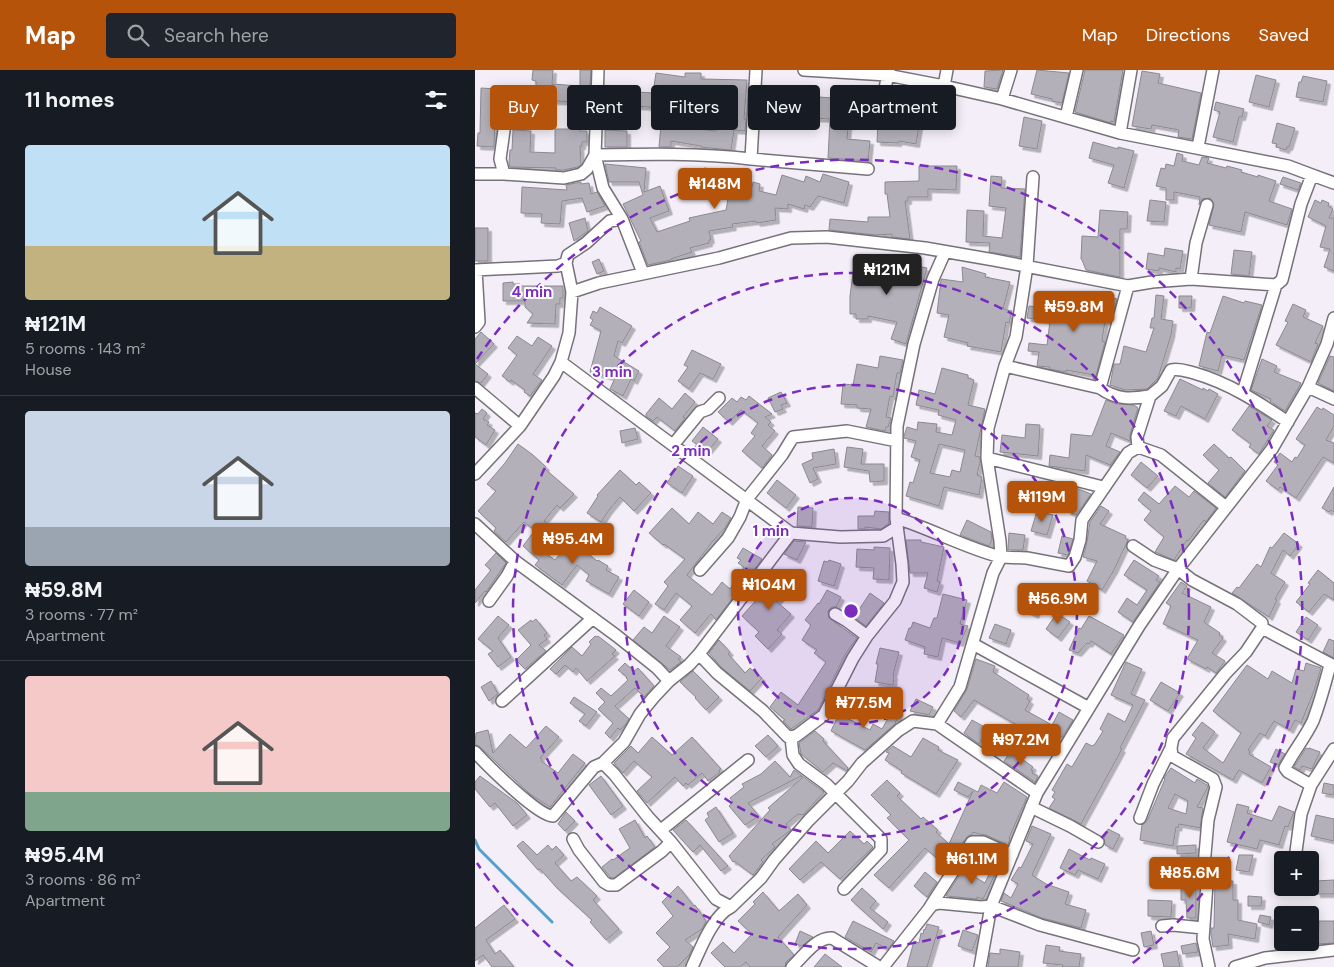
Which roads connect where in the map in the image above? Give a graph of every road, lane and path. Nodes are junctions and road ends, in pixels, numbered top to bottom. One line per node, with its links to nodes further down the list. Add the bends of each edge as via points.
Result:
1 (598, 70): 19 (street)
2 (756, 70): 20 (street)
3 (803, 70): 9 (street)
4 (947, 70): 12 (street)
5 (1011, 70): 14 (street)
6 (1077, 70): 15 (street)
7 (1131, 70): 17 (street)
8 (1213, 70): 18 (street)
9 (837, 71): 10 (street)
10 (888, 73): 11 (street)
11 (940, 85)
12 (944, 85)
13 (956, 89): 14 (street)
14 (1002, 99): 15 (street)
15 (1066, 117): 17 (street)
16 (504, 130): 23 (street, via 500,159)
17 (1120, 133): 18 (street)
18 (1198, 147): 24 (street, via 1288,166)
19 (595, 155): 20 (street, via 696,154); 23 (street, via 581,174 564,178); 28 (street, via 603,188)
20 (751, 160): 21 (street)
21 (868, 169)
22 (475, 174): 23 (street)
23 (504, 174)
24 (1312, 175): 26 (street); 35 (street, via 1301,204 1282,280)
25 (1033, 177): 31 (street)
26 (1334, 183)
27 (1207, 205): 34 (street, via 1196,243)
28 (622, 219): 30 (street, via 610,221 568,255); 33 (street)
29 (945, 252): 31 (street); 33 (street, via 827,237 791,238 719,258); 51 (street, via 933,279 914,344 897,426)
30 (566, 263): 32 (street); 37 (street)
31 (1027, 266): 36 (street); 41 (street, via 1016,336)
32 (475, 270): 39 (street, via 479,322)
33 (643, 273): 37 (street)
34 (1191, 278): 35 (street); 36 (street)
35 (1276, 285): 45 (street)
36 (1128, 286): 44 (street)
37 (572, 292): 40 (street, via 569,333)
38 (1334, 321): 42 (street)
39 (475, 327)
40 (561, 362): 50 (street); 52 (street)
41 (1005, 366): 44 (street); 54 (street, via 988,428)
42 (1308, 387): 48 (street); 49 (street)
43 (475, 388): 50 (street)
44 (1100, 388): 46 (street, via 1127,399)
45 (1243, 392): 46 (street, via 1212,378 1177,368 1171,370 1162,386); 49 (street)
46 (1149, 396): 53 (street, via 1137,438)
47 (719, 398): 52 (street, via 701,412)
48 (1334, 399)
49 (1288, 422): 58 (street, via 1272,449)
50 (520, 426): 55 (street)
51 (897, 441): 57 (street, via 847,431 793,437); 59 (street)
52 (673, 445): 57 (street)
53 (1138, 447): 56 (street, via 1128,453); 58 (street, via 1161,455)
54 (987, 458): 56 (street); 63 (street)
55 (475, 474)
56 (1103, 487): 63 (street, via 1082,520 1080,540 1069,566)
57 (747, 499): 61 (street); 66 (street, via 728,538)
58 (1227, 507): 65 (street)
59 (896, 523): 61 (street, via 883,536); 63 (street, via 926,528); 71 (street, via 903,582 895,601)
60 (475, 524): 64 (street)
61 (791, 533): 73 (street)
62 (1133, 546): 65 (street, via 1154,560)
63 (1001, 557): 72 (street, via 993,572)
64 (515, 561): 67 (street); 69 (street)
65 (1178, 568): 70 (street, via 1192,580 1237,604 1262,623); 77 (street)
66 (700, 570)
67 (489, 601)
68 (835, 614): 71 (street)
69 (593, 618): 75 (street); 76 (street)
70 (1262, 628): 74 (street); 80 (street, via 1246,652 1173,738)
71 (867, 636): 79 (street, via 824,715)
72 (973, 644): 77 (street); 78 (street, via 961,687)
73 (699, 654): 75 (street); 79 (street, via 717,674 763,710)
74 (1332, 666): 85 (street, via 1312,723 1285,768)
75 (669, 680): 84 (street, via 640,714 624,742)
76 (501, 701)
77 (1089, 708): 87 (street)
78 (937, 724): 86 (street, via 913,720 863,763); 87 (street)
79 (791, 738): 86 (street, via 793,755 799,764)
80 (1171, 748): 89 (street); 101 (street, via 1172,756 1213,779 1216,788 1208,820 1204,866 1207,902)
81 (1334, 749): 85 (street)
82 (475, 752): 84 (street, via 535,808 549,816 553,816 594,767)
83 (748, 760): 90 (street)
84 (603, 763): 90 (street)
85 (1311, 785): 94 (street, via 1301,814)
86 (836, 793): 96 (street, via 881,838 882,845 881,850); 98 (street)
87 (1037, 793): 88 (street)
88 (1031, 807): 93 (street); 95 (street)
89 (1140, 818)
90 (661, 830): 92 (street)
91 (573, 839): 92 (street, via 609,885 616,885)
92 (671, 842): 98 (street, via 716,899)
93 (1098, 842)
94 (1296, 851)
95 (1012, 855): 97 (street); 99 (street, via 983,842 972,842)
96 (844, 889)
97 (991, 906): 99 (street, via 981,908 939,903); 102 (street, via 1040,925); 109 (street)
98 (731, 907): 105 (street, via 710,929)
99 (931, 907): 108 (street)
100 (1162, 926): 101 (street, via 1173,924)
101 (1203, 928): 110 (street)
102 (1133, 950)
103 (1334, 950): 104 (street)
104 (1284, 961): 111 (street, via 1265,958)
105 (692, 967)
106 (792, 967): 107 (street, via 825,938 832,938)
107 (879, 967)
108 (883, 967)
109 (980, 967)
110 (1209, 967)
111 (1235, 967)

